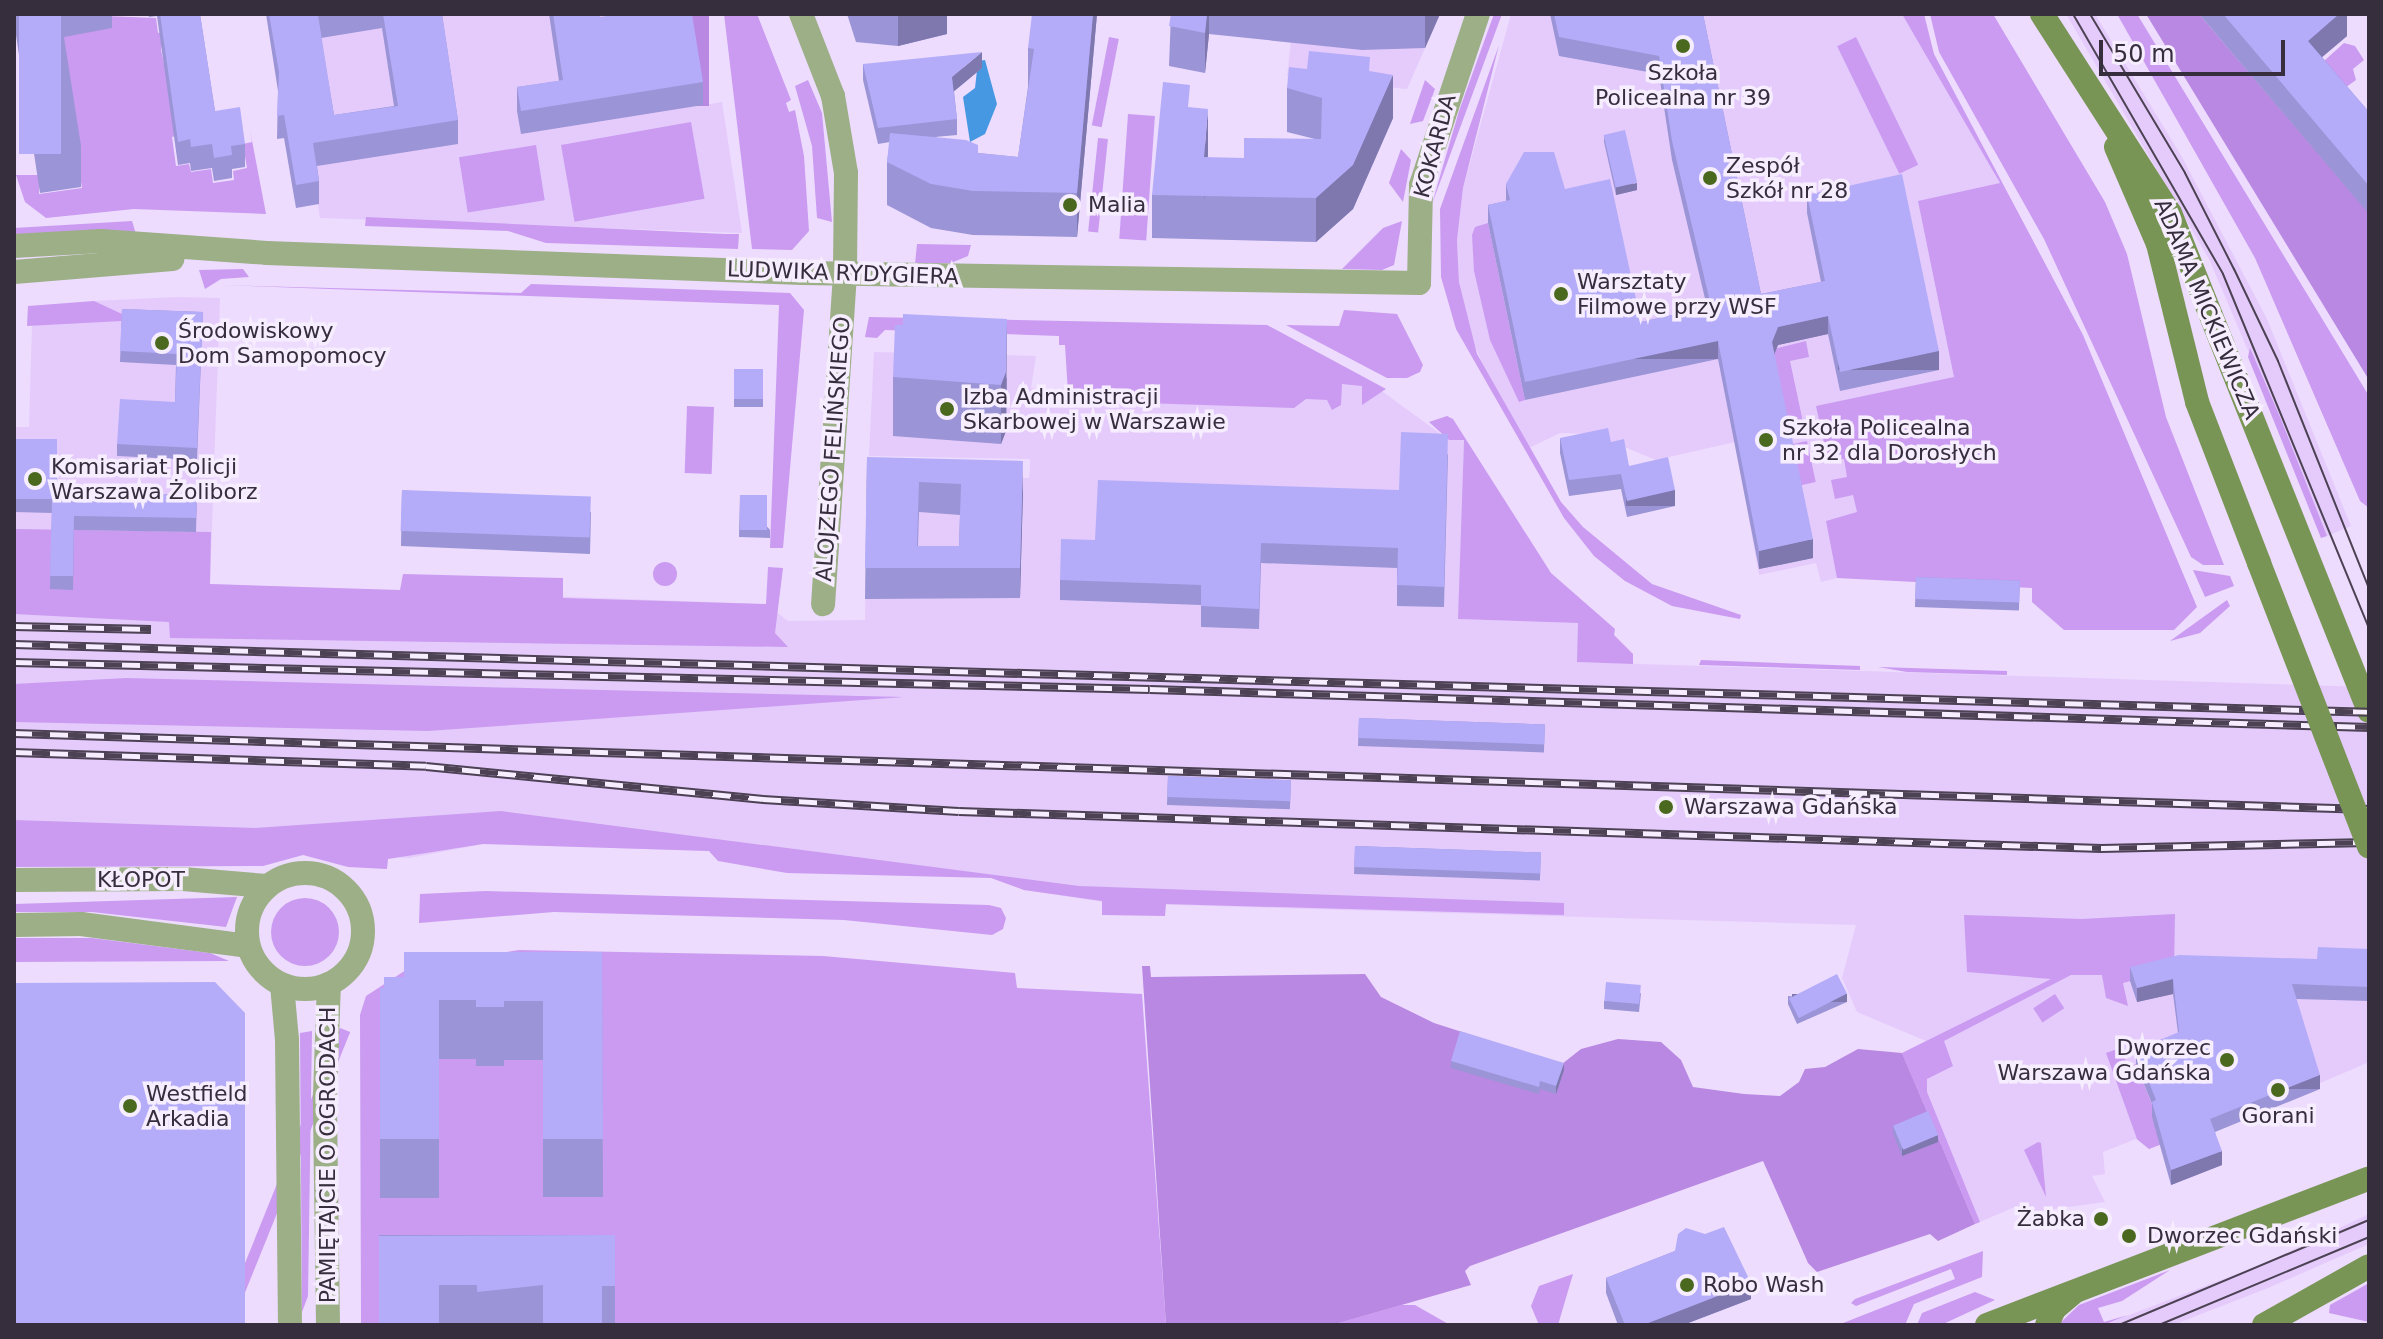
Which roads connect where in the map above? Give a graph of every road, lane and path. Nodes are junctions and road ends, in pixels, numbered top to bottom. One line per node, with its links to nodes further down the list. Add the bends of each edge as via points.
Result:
1 (801, 14): 8 (street, ALOJZEGO FELIŃSKIEGO, via 842,133)
2 (1478, 14): 9 (street, KOKARDA, via 1421,185)
3 (2042, 14): 4 (main road, ADAMA MICKIEWICZA)
4 (2088, 87): 11 (main road, ADAMA MICKIEWICZA, via 2170,213); 12 (main road, ADAMA MICKIEWICZA, bridge, via 2158,244 2197,402)
5 (17, 246): 6 (street, LUDWIKA RYDYGIERA, via 101,241); 7 (street)
6 (267, 253): 7 (street, LUDWIKA RYDYGIERA); 8 (street, LUDWIKA RYDYGIERA)
7 (18, 271)
8 (845, 274): 9 (street, LUDWIKA RYDYGIERA); 10 (street, ALOJZEGO FELIŃSKIEGO)
9 (1419, 283)
10 (823, 604)
11 (2369, 711)
12 (2369, 846)
13 (14, 880): 14 (street, KŁOPOT, via 183,879)
14 (267, 886): 16 (street, via 247,922); 17 (street, via 293,874 319,874 350,894 360,912 361,948 348,970)
15 (14, 925): 16 (street, KŁOPOT, via 81,924)
16 (248, 946): 18 (street, via 254,960)
17 (329, 984): 18 (street, via 303,990); 23 (street, PAMIĘTAJCIE O OGRODACH)
18 (282, 985): 22 (street, PAMIĘTAJCIE O OGRODACH)
19 (2369, 1178): 21 (main road)
20 (2369, 1266): 26 (main road)
21 (2085, 1284): 24 (main road); 25 (main road, via 2054,1309)
22 (290, 1325)
23 (328, 1325)
24 (1987, 1325)
25 (2047, 1325)
26 (2264, 1325)

